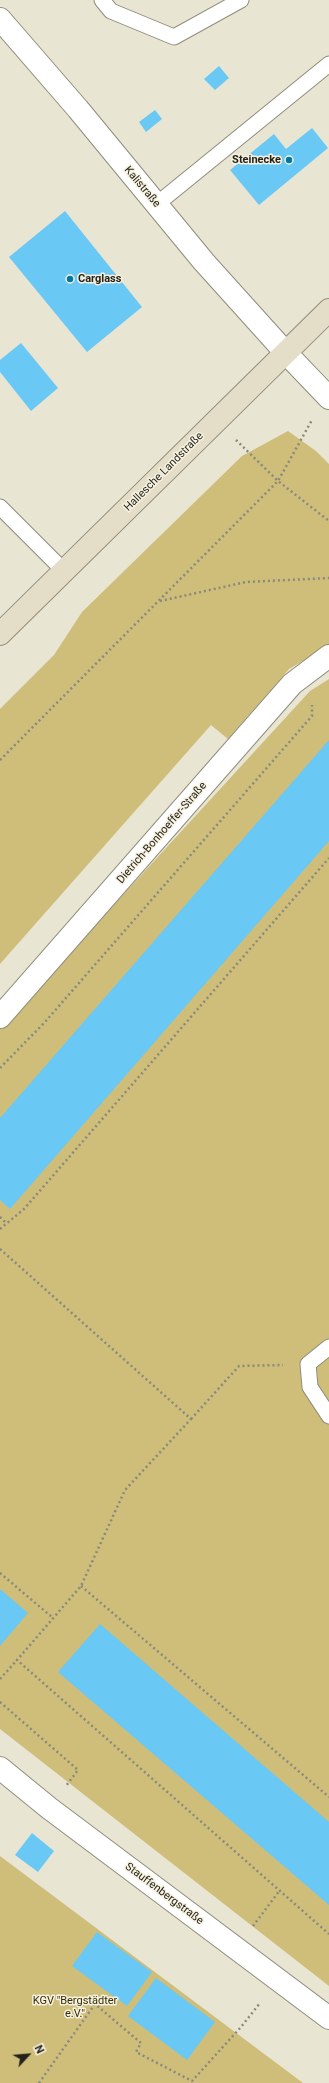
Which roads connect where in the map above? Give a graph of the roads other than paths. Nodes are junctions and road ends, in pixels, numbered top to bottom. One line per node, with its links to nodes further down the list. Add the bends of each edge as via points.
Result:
1 (102, 0): 2 (lane, via 111,11 174,37)
2 (241, 0)
3 (0, 19): 5 (street, Kalistraße)
4 (329, 64): 5 (lane)
5 (157, 204): 7 (street, Kalistraße, via 204,262)
6 (329, 310): 7 (main road, Hallesche Landstraße)
7 (286, 353): 8 (street, Kalistraße); 10 (main road, Hallesche Landstraße)
8 (328, 397)
9 (0, 507): 10 (lane)
10 (64, 571): 11 (main road, Hallesche Landstraße)
11 (0, 634)
12 (321, 661): 13 (street, Dietrich-Bonhoeffer-Straße, via 292,684)
13 (0, 1016)
14 (329, 1347): 15 (lane, via 308,1364 310,1387)
15 (329, 1416)
16 (0, 1768): 17 (street, Stauffenbergstraße)
17 (329, 2018)

